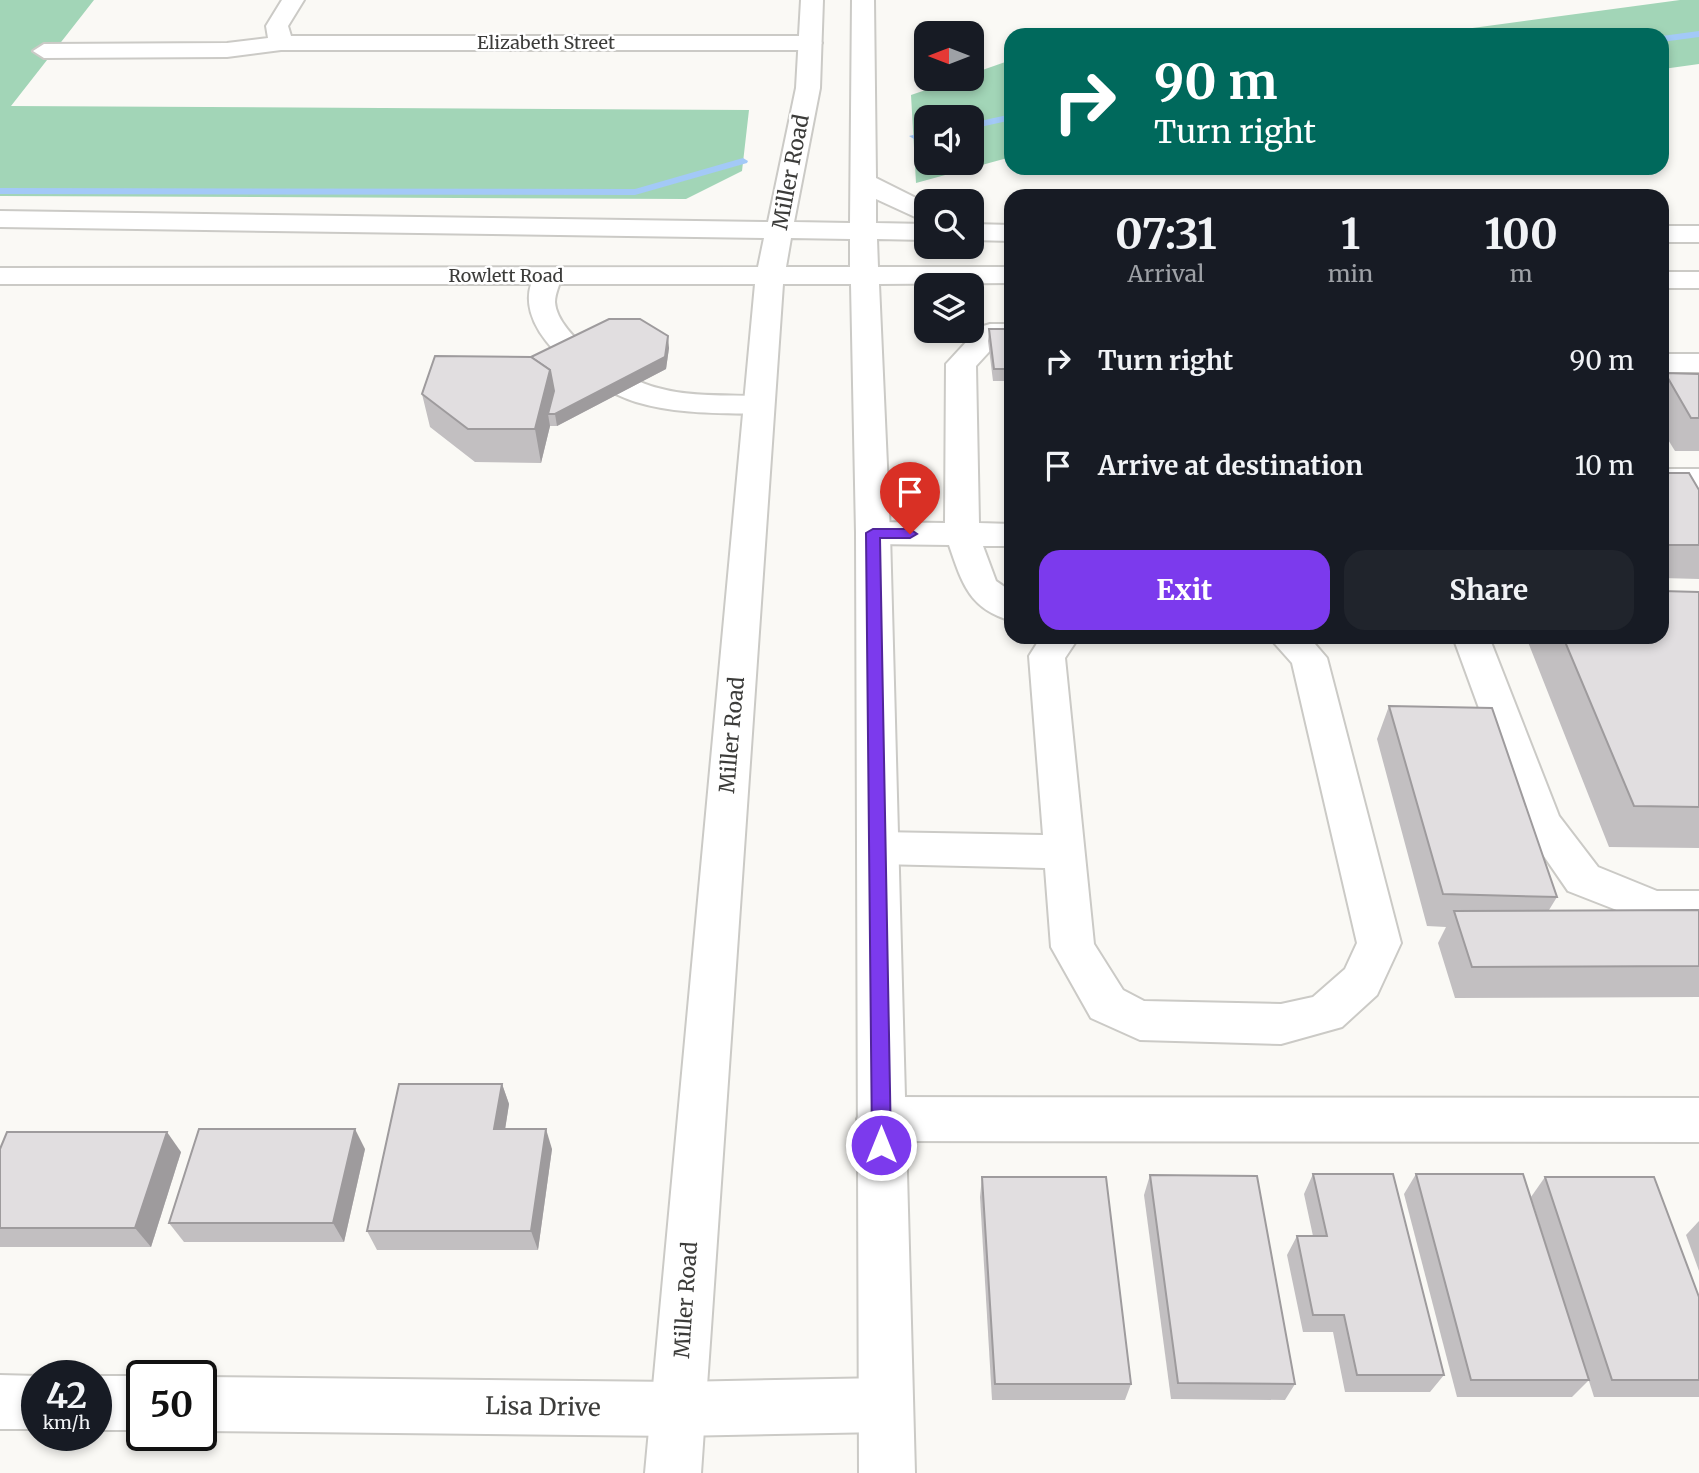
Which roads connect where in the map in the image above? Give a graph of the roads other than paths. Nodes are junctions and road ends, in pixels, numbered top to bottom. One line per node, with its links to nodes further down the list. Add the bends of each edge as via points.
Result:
1 (293, 0): 4 (main road, via 277,26)
2 (812, 0): 5 (main road, Miller Road)
3 (863, 0): 7 (main road)
4 (281, 43): 5 (main road, Elizabeth Street); 6 (main road, Elizabeth Street, via 227,50)
5 (811, 43): 10 (main road, Miller Road, via 808,88)
6 (44, 51)
7 (863, 182): 8 (main road); 11 (main road)
8 (914, 208)
9 (0, 219): 10 (main road)
10 (780, 229): 11 (main road); 18 (main road, Miller Road)
11 (863, 230): 12 (main road); 19 (main road)
12 (914, 232)
13 (1669, 234): 14 (main road)
14 (1699, 234)
15 (1004, 275): 19 (main road, Rowlett Road)
16 (0, 276): 17 (main road, Rowlett Road)
17 (548, 276): 18 (main road, Rowlett Road); 25 (main road, via 541,303 545,318 591,366 643,394 696,404)
18 (770, 276): 19 (main road, Rowlett Road); 25 (main road, Miller Road)
19 (867, 276): 28 (main road)
20 (1669, 280): 21 (main road)
21 (1699, 280)
22 (1004, 333): 29 (main road, via 990,333 961,364)
23 (1669, 363): 24 (main road)
24 (1699, 363)
25 (759, 405): 44 (main road, Miller Road)
26 (1669, 479): 27 (main road)
27 (1699, 479)
28 (873, 533): 29 (main road); 35 (main road)
29 (962, 534): 30 (main road); 31 (main road, via 981,588)
30 (1004, 535)
31 (1004, 603)
32 (1056, 644): 36 (main road, via 1047,656)
33 (1294, 644): 36 (main road, via 1308,657 1379,943 1361,982 1326,1013 1281,1024 1140,1020 1107,1004 1073,947)
34 (1474, 644): 37 (main road, via 1541,823 1583,879 1655,908)
35 (878, 848): 36 (main road); 38 (main road)
36 (1063, 852)
37 (1699, 908)
38 (881, 1119): 39 (main road); 43 (main road)
39 (1699, 1121)
40 (0, 1402): 41 (main road)
41 (21, 1402)
42 (217, 1404): 44 (main road, Lisa Drive)
43 (884, 1405): 44 (main road, Lisa Drive); 46 (main road)
44 (678, 1409): 45 (main road, Miller Road)
45 (673, 1473)
46 (887, 1473)

